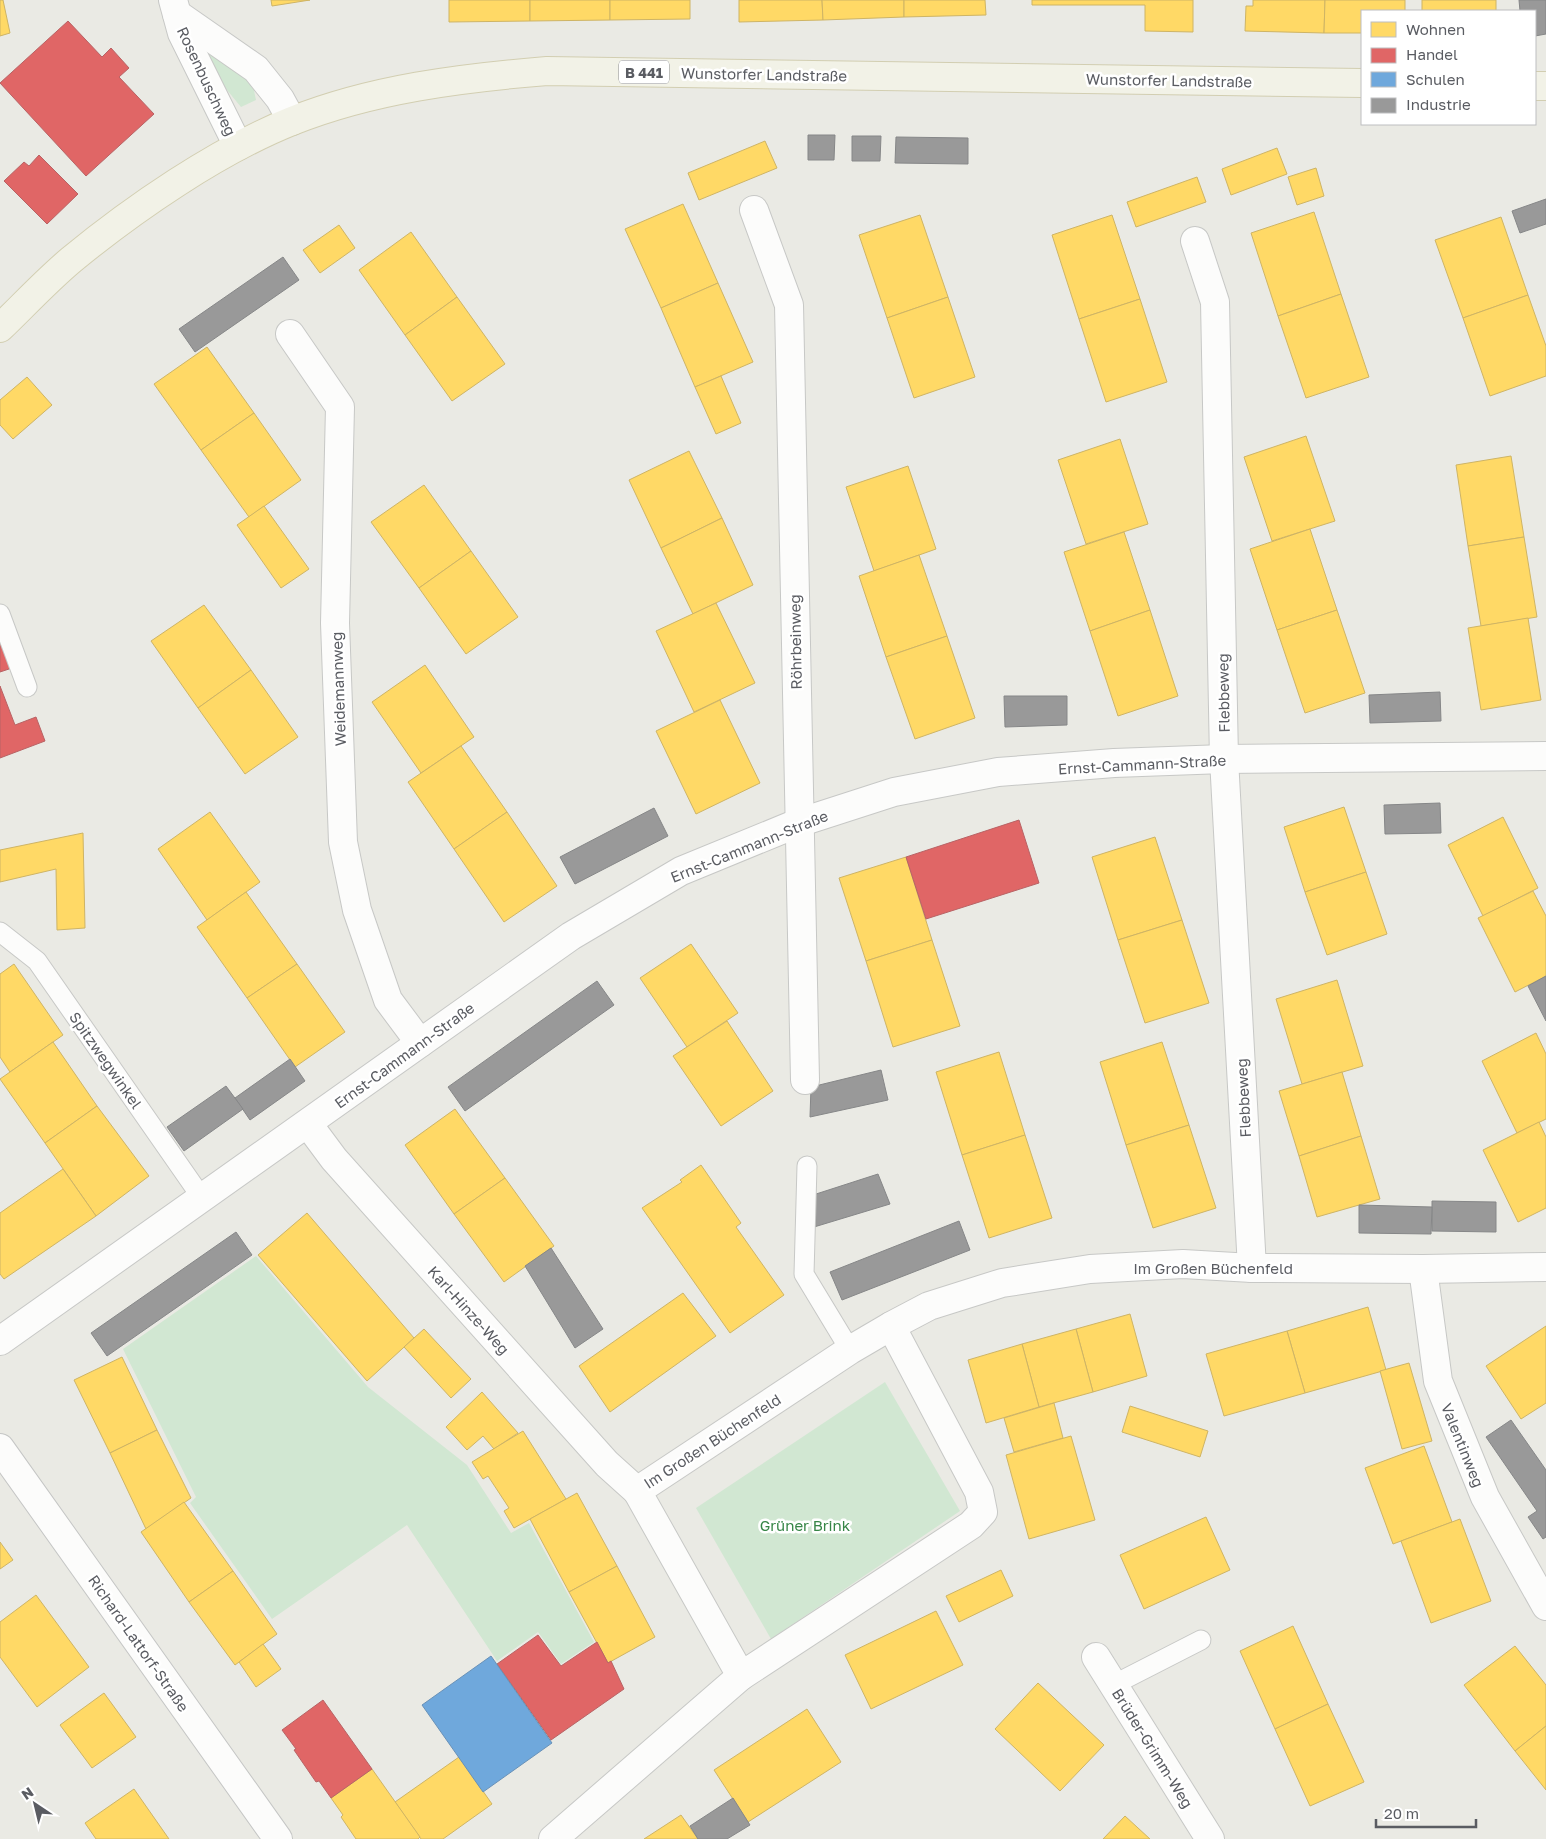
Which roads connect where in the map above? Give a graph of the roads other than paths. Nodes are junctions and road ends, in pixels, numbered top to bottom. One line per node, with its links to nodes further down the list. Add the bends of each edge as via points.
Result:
1 (175, 7): 3 (street, Rosenbuschweg, via 256,69 280,99); 4 (street, Rosenbuschweg, via 182,33)
2 (1361, 83): 3 (main road, Wunstorfer Landstraße / B 441, via 547,71 430,84 373,96)
3 (292, 121): 4 (main road, Wunstorfer Landstraße / B 441)
4 (238, 146): 7 (main road, Wunstorfer Landstraße / B 441, via 144,205 70,261)
5 (754, 210): 13 (street, Röhrbeinweg, via 789,305)
6 (1195, 241): 12 (street, Flebbeweg, via 1215,302)
7 (0, 328)
8 (290, 334): 15 (street, Weidemannweg, via 340,408 335,623 343,842 356,910 388,1000)
9 (0, 614): 10 (lane)
10 (27, 687)
11 (1546, 756): 12 (street, Ernst-Cammann-Straße)
12 (1224, 759): 13 (street, Ernst-Cammann-Straße, via 998,772 894,792); 21 (street, Flebbeweg)
13 (798, 822): 15 (street, Ernst-Cammann-Straße, via 681,872 572,936); 16 (street, Röhrbeinweg)
14 (0, 932): 19 (lane, Spitzwegwinkel, via 37,961)
15 (420, 1043): 17 (street, Ernst-Cammann-Straße)
16 (805, 1080)
17 (308, 1124): 19 (street, Ernst-Cammann-Straße); 27 (street, Karl-Hinze-Weg, via 334,1159 607,1464)
18 (807, 1166): 25 (lane, via 804,1274)
19 (202, 1198): 24 (street, Ernst-Cammann-Straße)
20 (1546, 1267): 22 (street, Im Großen Büchenfeld)
21 (1252, 1268): 22 (street, Im Großen Büchenfeld); 23 (street, Im Großen Büchenfeld, via 1183,1264 1090,1269 1012,1281 930,1306)
22 (1423, 1269): 28 (street, Valentinweg, via 1438,1381 1484,1497)
23 (891, 1326): 25 (street, Im Großen Büchenfeld); 31 (street, via 979,1492 983,1512 970,1526)
24 (0, 1340)
25 (850, 1350): 27 (street, Im Großen Büchenfeld)
26 (0, 1448): 33 (street, Richard-Lattorf-Straße)
27 (637, 1491): 31 (street, Im Großen Büchenfeld)
28 (1546, 1606)
29 (1201, 1640): 32 (lane)
30 (1096, 1657): 32 (street, Brüder-Grimm-Weg)
31 (741, 1676): 34 (street)
32 (1113, 1685): 35 (street, Brüder-Grimm-Weg)
33 (278, 1839)
34 (552, 1839)
35 (1210, 1839)

